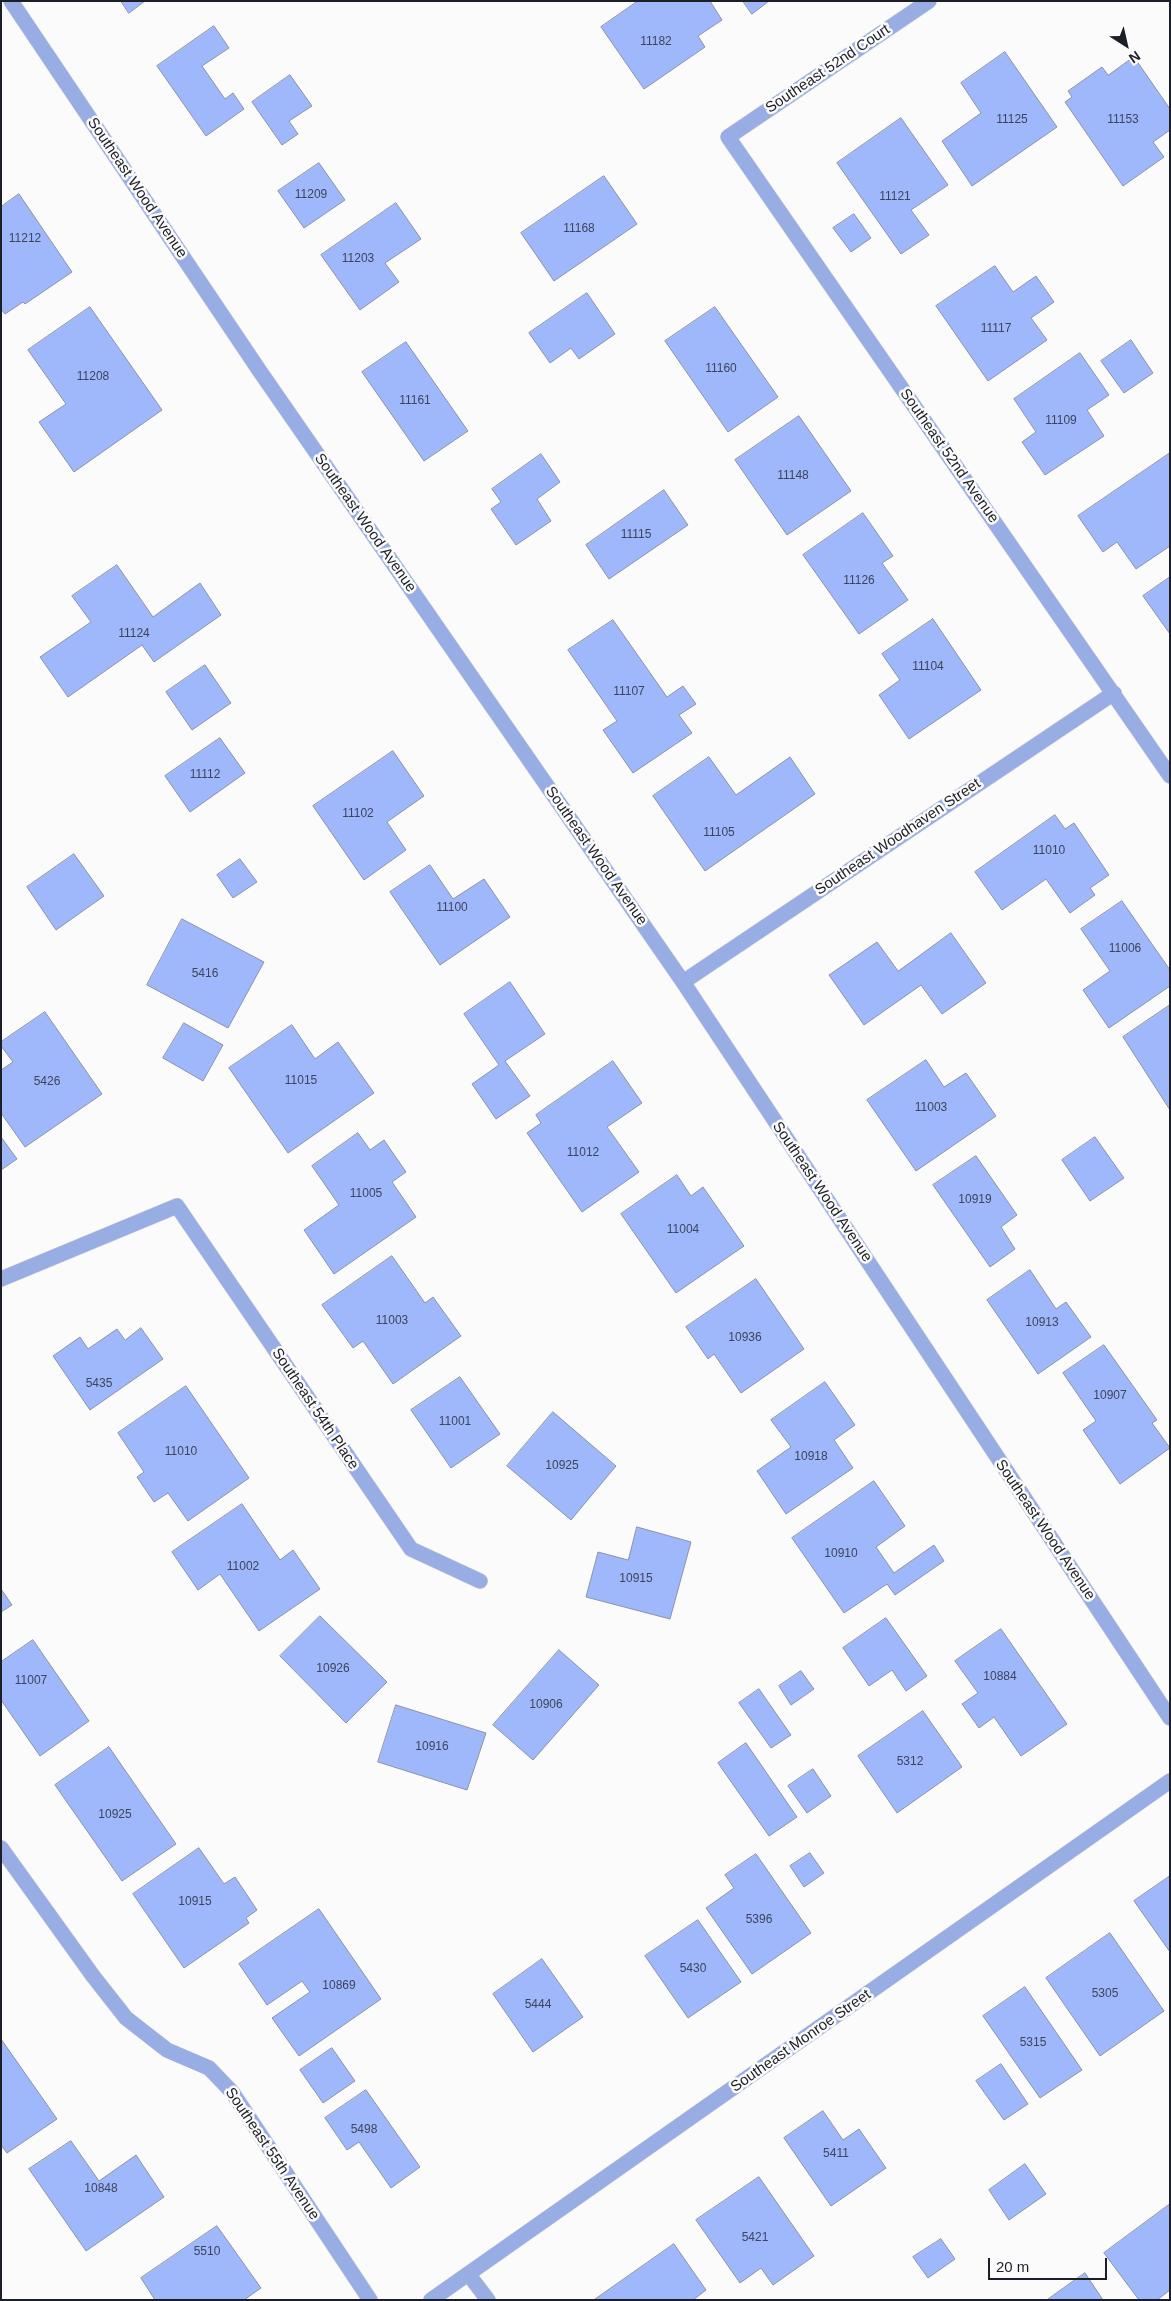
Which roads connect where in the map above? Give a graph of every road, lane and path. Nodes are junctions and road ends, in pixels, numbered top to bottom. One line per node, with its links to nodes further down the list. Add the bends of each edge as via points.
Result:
1 (11, 1): 6 (street, Southeast Wood Avenue, via 259,370)
2 (929, 1): 3 (street, Southeast 52nd Court)
3 (728, 136): 4 (street, Southeast 52nd Avenue)
4 (1114, 693): 5 (street, Southeast 52nd Avenue); 6 (street, Southeast Woodhaven Street)
5 (1170, 776)
6 (682, 982): 9 (street, Southeast Wood Avenue)
7 (1, 1279): 8 (street, Southeast 54th Place, via 177,1206 411,1549)
8 (480, 1581)
9 (1170, 1718)
10 (1170, 1781): 12 (street, Southeast Monroe Street)
11 (1, 1848): 13 (street, Southeast 55th Avenue, via 126,2018 167,2050 209,2068 232,2092)
12 (469, 2275): 14 (street, Southeast Monroe Street); 15 (street)
13 (370, 2300)
14 (431, 2300)
15 (488, 2300)

